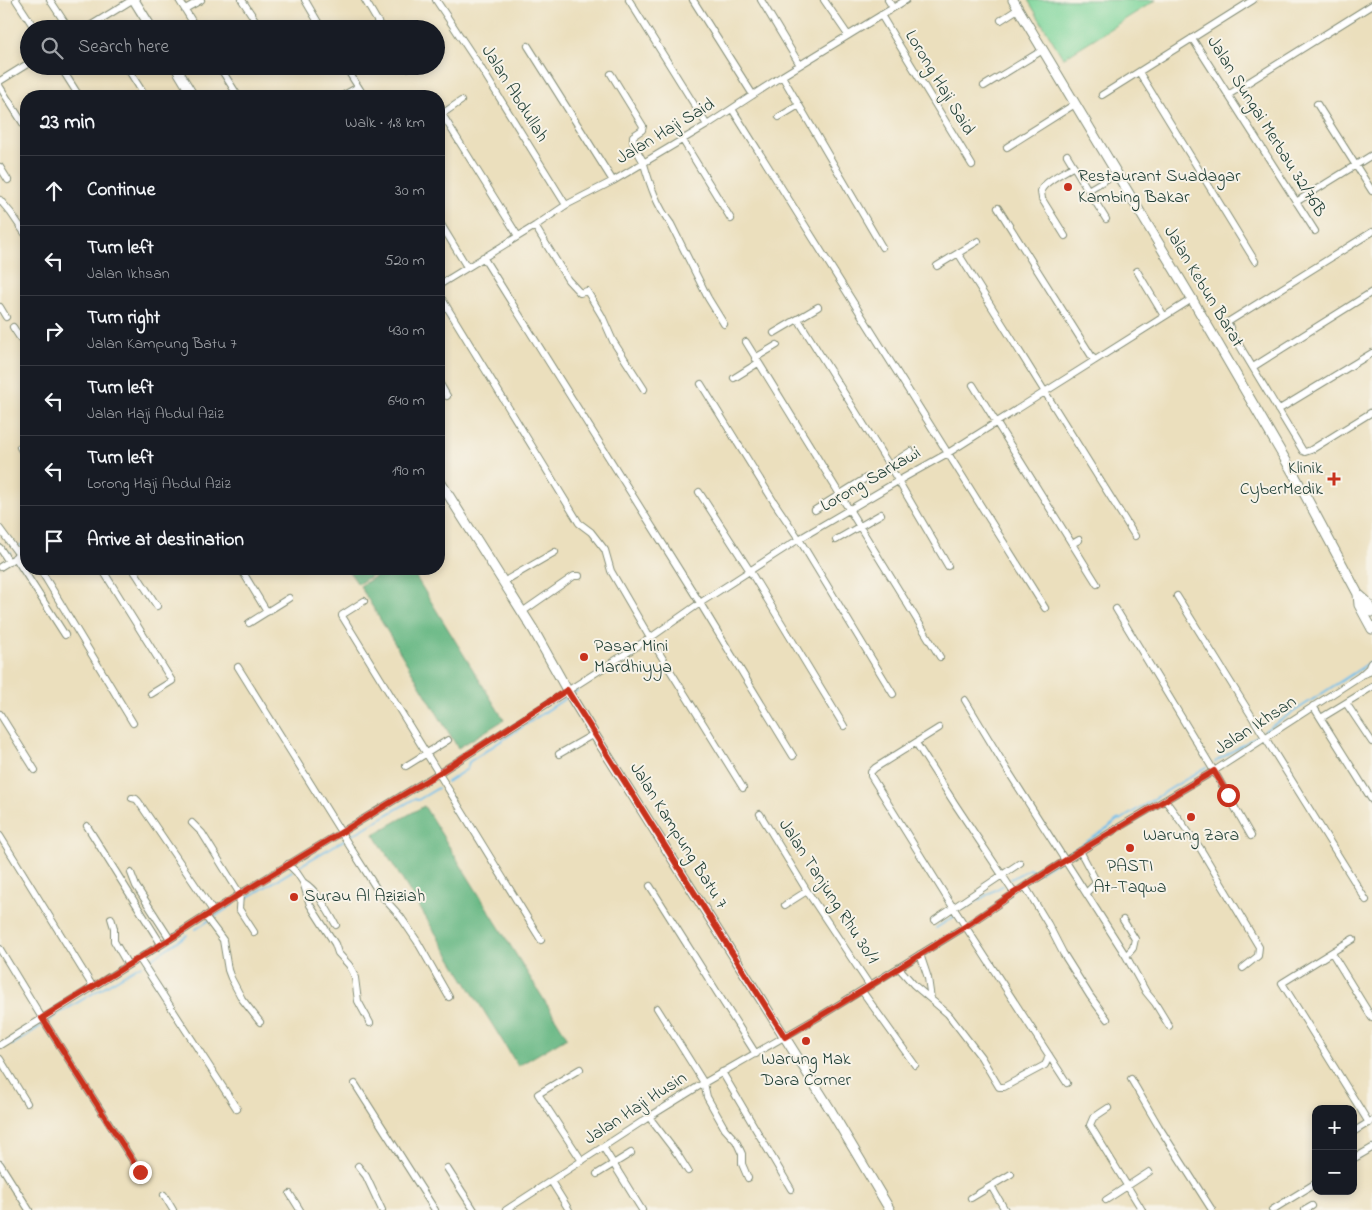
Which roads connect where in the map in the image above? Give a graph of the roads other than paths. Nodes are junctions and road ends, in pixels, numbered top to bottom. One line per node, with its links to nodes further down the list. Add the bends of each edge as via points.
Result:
1 (15, 0): 23 (street)
2 (50, 0): 24 (street)
3 (133, 0): 25 (street); 26 (street)
4 (179, 0): 20 (street)
5 (202, 0): 20 (street)
6 (242, 0): 28 (street)
7 (305, 0): 29 (street)
8 (364, 0): 30 (street)
9 (436, 0): 85 (street, Jalan Abdullah)
10 (629, 0): 68 (street)
11 (693, 0): 56 (street)
12 (761, 0): 36 (street)
13 (824, 0): 32 (street)
14 (888, 0): 19 (street)
15 (906, 0): 19 (street, Jalan Haji Said)
16 (1013, 0): 21 (street, Jalan Kebun Barat)
17 (1253, 0): 33 (street)
18 (1372, 5): 58 (street)
19 (893, 8): 22 (street, Jalan Haji Said)
20 (185, 9): 27 (street)
21 (1018, 9): 31 (street); 35 (street, Jalan Kebun Barat)
22 (880, 16): 32 (street, Jalan Haji Said); 74 (street, Lorong Haji Said)
23 (29, 20)
24 (63, 20)
25 (105, 20)
26 (146, 20)
27 (191, 20)
28 (254, 20)
29 (317, 20)
30 (376, 20)
31 (1001, 20)
32 (848, 35): 36 (street, Jalan Haji Said)
33 (1192, 38): 38 (street); 58 (street, Jalan Sungai Merbau 32/76B)
34 (528, 46): 80 (street)
35 (1043, 50): 47 (street); 60 (street, Jalan Kebun Barat)
36 (800, 65): 45 (street, Jalan Haji Said)
37 (20, 69): 46 (street)
38 (1139, 72): 57 (street); 100 (street)
39 (611, 74): 73 (street, via 643,126 632,138)
40 (66, 75): 50 (street)
41 (132, 75): 51 (street)
42 (180, 75): 52 (street)
43 (225, 75): 53 (street)
44 (351, 75): 49 (street)
45 (782, 76): 56 (street, Jalan Haji Said); 62 (street)
46 (0, 81)
47 (984, 86)
48 (0, 87): 66 (street)
49 (358, 87): 54 (street); 55 (street)
50 (75, 90)
51 (141, 90)
52 (189, 90)
53 (234, 90)
54 (353, 90)
55 (360, 90)
56 (753, 95): 63 (street, Jalan Haji Said)
57 (1102, 95)
58 (1228, 95): 84 (street, Jalan Sungai Merbau 32/76B)
59 (461, 101): 64 (street)
60 (1075, 104): 70 (street); 78 (street, Jalan Kebun Barat)
61 (1317, 104): 76 (street)
62 (799, 105): 65 (street); 97 (street)
63 (732, 109): 68 (street, Jalan Haji Said); 134 (street)
64 (445, 112)
65 (778, 117)
66 (20, 119)
67 (445, 119): 94 (street)
68 (707, 125): 69 (street, Jalan Haji Said)
69 (682, 139): 73 (street, Jalan Haji Said); 87 (street)
70 (1007, 147)
71 (1067, 154): 75 (street)
72 (1372, 155): 76 (street)
73 (643, 163): 80 (street, Jalan Haji Said); 113 (street, via 655,199)
74 (972, 166)
75 (1074, 166): 81 (street); 95 (street, via 1047,183 1040,192)
76 (1356, 166): 82 (street); 84 (street)
77 (0, 167): 79 (street)
78 (1116, 173): 81 (street); 106 (street, Jalan Kebun Barat)
79 (8, 180)
80 (613, 181): 85 (street, Jalan Haji Said)
81 (1088, 190): 88 (street)
82 (1372, 191)
83 (0, 200): 89 (street)
84 (1296, 202): 92 (street, Jalan Sungai Merbau 32/76B)
85 (566, 205): 90 (street, Jalan Haji Said)
86 (998, 208): 121 (street)
87 (731, 219)
88 (1106, 219)
89 (20, 226)
90 (535, 226): 94 (street, Jalan Haji Said); 126 (street, via 568,280 580,293 586,291)
91 (445, 231): 102 (street)
92 (1315, 231)
93 (1372, 232): 122 (street, via 1228,322)
94 (518, 236): 99 (street, Jalan Haji Said)
95 (1065, 236)
96 (978, 241): 98 (street)
97 (882, 247)
98 (958, 254): 101 (street); 128 (street)
99 (483, 257): 102 (street, Jalan Haji Said); 171 (street)
100 (1255, 261)
101 (937, 266)
102 (467, 267): 104 (street, Jalan Haji Said)
103 (1137, 271): 110 (street)
104 (445, 281)
105 (1372, 292): 122 (street)
106 (1192, 300): 110 (street, Lorong Sarkawi); 167 (street, Jalan Kebun Barat, via 1296,478)
107 (445, 304): 181 (street, via 579,523 591,532 604,550 611,571)
108 (0, 307): 111 (street)
109 (818, 307): 112 (street)
110 (1164, 316): 121 (street, Lorong Sarkawi)
111 (6, 317)
112 (798, 319): 115 (street); 135 (street)
113 (724, 324)
114 (13, 327): 116 (street)
115 (774, 333)
116 (20, 338)
117 (746, 342): 120 (street)
118 (777, 345): 120 (street)
119 (1372, 353): 130 (street)
120 (757, 360): 123 (street); 140 (street)
121 (1094, 360): 128 (street, Lorong Sarkawi)
122 (1253, 366): 130 (street)
123 (734, 378)
124 (701, 384): 147 (street)
125 (973, 385): 132 (street)
126 (644, 389)
127 (445, 392): 129 (street)
128 (1045, 392): 132 (street, Lorong Sarkawi); 146 (street)
129 (447, 396)
130 (1278, 410): 131 (street, via 1305,452)
131 (1372, 412)
132 (996, 423): 134 (street, Lorong Sarkawi); 150 (street)
133 (910, 452): 135 (street)
134 (948, 453): 137 (street, Lorong Sarkawi); 173 (street)
135 (889, 465): 137 (street)
136 (866, 478): 140 (street)
137 (898, 481): 142 (street, Lorong Sarkawi); 155 (street)
138 (445, 489): 165 (street, Jalan Kampung Batu 7)
139 (698, 492): 158 (street)
140 (839, 495): 141 (street); 142 (street)
141 (815, 510)
142 (848, 510): 144 (street); 147 (street, Lorong Sarkawi)
143 (881, 514): 144 (street)
144 (859, 527): 148 (street); 182 (street)
145 (0, 529): 154 (street)
146 (1135, 536)
147 (799, 539): 158 (street, Lorong Sarkawi); 188 (street)
148 (836, 540)
149 (1079, 540): 150 (street)
150 (1072, 544): 166 (street)
151 (0, 548): 154 (street)
152 (555, 552): 165 (street)
153 (20, 554): 154 (street)
154 (14, 558): 156 (street); 157 (street)
155 (948, 566)
156 (20, 567)
157 (0, 568)
158 (750, 571): 171 (street, Lorong Sarkawi); 195 (street)
159 (25, 575): 180 (street)
160 (44, 575): 194 (street)
161 (106, 575): 187 (street, via 172,681)
162 (137, 575): 172 (street)
163 (245, 575): 175 (street)
164 (579, 576): 176 (street, via 574,576)
165 (504, 582): 176 (street, Jalan Kampung Batu 7)
166 (1097, 584)
167 (1358, 594): 177 (street, Jalan Kebun Barat); 179 (street, Jalan Kebun Barat, via 1359,605)
168 (1177, 596): 198 (street)
169 (289, 598): 175 (street)
170 (364, 601): 202 (street, via 342,616)
171 (700, 603): 181 (street, Lorong Sarkawi); 204 (street)
172 (157, 606)
173 (1045, 608)
174 (1116, 609): 207 (street)
175 (267, 612): 178 (street)
176 (522, 612): 186 (street, Jalan Kampung Batu 7)
177 (1372, 612)
178 (249, 623)
179 (1372, 629)
180 (65, 636)
181 (650, 638): 186 (street, Lorong Sarkawi); 209 (street)
182 (940, 657)
183 (238, 667): 216 (street)
184 (1372, 667): 191 (street, Jalan Ikhsan)
185 (1372, 687): 190 (street)
186 (567, 690): 197 (street, Jalan Kampung Batu 7); 208 (street, Lorong Sarkawi)
187 (151, 694)
188 (893, 694)
189 (964, 700): 220 (street)
190 (1346, 703): 193 (street); 200 (street)
191 (1313, 706): 193 (street); 198 (street, Jalan Ikhsan)
192 (0, 714): 206 (street)
193 (1321, 718): 212 (street)
194 (133, 723)
195 (844, 726)
196 (939, 728): 201 (street)
197 (594, 734): 203 (street); 267 (street, Jalan Kampung Batu 7)
198 (1262, 734): 207 (street, Jalan Ikhsan); 232 (street)
199 (448, 740): 202 (street)
200 (1372, 742)
201 (916, 743): 224 (street); 234 (street, via 875,768 871,776)
202 (426, 753): 205 (street); 208 (street)
203 (559, 754)
204 (794, 756)
205 (406, 766)
206 (35, 770)
207 (1214, 771): 211 (street, Jalan Ikhsan); 218 (street)
208 (439, 773): 216 (street, Lorong Sarkawi); 245 (street)
209 (743, 788)
210 (132, 798): 235 (street, via 136,798)
211 (1165, 800): 219 (street, Jalan Ikhsan); 254 (street, via 1200,848 1259,947 1258,956)
212 (1372, 800)
213 (760, 814): 228 (street, Jalan Tanjung Rhu 30/1)
214 (192, 824): 231 (street, via 202,833)
215 (87, 826): 246 (street)
216 (342, 834): 222 (street, Lorong Sarkawi); 258 (street, via 380,894 400,916)
217 (0, 836): 256 (street)
218 (1251, 836)
219 (1080, 851): 220 (street, Jalan Ikhsan); 229 (street, via 1096,882)
220 (1064, 858): 227 (street, Jalan Ikhsan); 229 (street)
221 (1020, 863): 224 (street)
222 (289, 865): 225 (street); 231 (street, Lorong Sarkawi)
223 (131, 873): 243 (street)
224 (1004, 877): 230 (street); 234 (street)
225 (303, 882): 240 (street, via 312,887); 265 (street, via 310,905 353,972 358,1001)
226 (650, 886): 269 (street)
227 (1025, 886): 230 (street, Jalan Ikhsan); 263 (street, via 1063,953)
228 (807, 891): 233 (street); 255 (street, Jalan Tanjung Rhu 30/1)
229 (1086, 892): 250 (street)
230 (1014, 893): 241 (street, Jalan Ikhsan)
231 (240, 894): 235 (street, Lorong Sarkawi); 242 (street, via 239,908)
232 (1366, 900)
233 (785, 905)
234 (954, 908): 238 (street); 241 (street)
235 (213, 911): 237 (street, Lorong Sarkawi)
236 (111, 918): 252 (street, via 114,941)
237 (208, 920): 243 (street, Lorong Sarkawi); 264 (street, via 223,940 228,970 242,1000)
238 (935, 920)
239 (1123, 920): 250 (street, via 1135,939)
240 (336, 925)
241 (966, 926): 249 (street, Jalan Ikhsan); 270 (street)
242 (254, 932)
243 (170, 939): 246 (street, Lorong Sarkawi)
244 (1354, 939): 248 (street)
245 (541, 940)
246 (161, 944): 251 (street, Lorong Sarkawi)
247 (0, 948): 261 (street)
248 (1332, 953): 262 (street); 283 (street, via 1282,983)
249 (920, 954): 253 (street, Jalan Ikhsan); 259 (street, via 928,978)
250 (1126, 956): 266 (street)
251 (140, 959): 252 (street, Lorong Sarkawi); 281 (street)
252 (128, 965): 256 (street, Lorong Sarkawi)
253 (899, 968): 255 (street, Jalan Ikhsan); 259 (street)
254 (1243, 968)
255 (870, 986): 257 (street, Jalan Ikhsan)
256 (93, 987): 261 (street, Lorong Sarkawi)
257 (862, 991): 267 (street, Jalan Ikhsan); 272 (street)
258 (449, 997)
259 (930, 999): 270 (street, via 948,1014 983,1055 1002,1088 1045,1065)
260 (657, 1008): 276 (street)
261 (42, 1018): 268 (street, Lorong Sarkawi); 295 (street)
262 (1372, 1018)
263 (1107, 1019)
264 (260, 1022)
265 (370, 1023)
266 (1169, 1026)
267 (785, 1037): 269 (street, Jalan Haji Husin); 320 (street, Jalan Kampung Batu 7)
268 (0, 1045)
269 (756, 1054): 274 (street, Jalan Haji Husin)
270 (1049, 1055): 277 (street)
271 (0, 1059): 279 (street)
272 (915, 1065)
273 (580, 1068): 289 (street, via 538,1094)
274 (722, 1072): 276 (street, Jalan Haji Husin); 304 (street)
275 (1131, 1079): 323 (street)
276 (704, 1083): 282 (street, Jalan Haji Husin); 299 (street, via 707,1097 725,1129 736,1140)
277 (1067, 1083)
278 (355, 1084): 315 (street)
279 (28, 1103)
280 (1108, 1108): 302 (street, via 1093,1118 1090,1125)
281 (237, 1109)
282 (649, 1117): 285 (street, Jalan Haji Husin); 294 (street)
283 (1370, 1122): 284 (street)
284 (1357, 1130)
285 (603, 1147): 289 (street, Jalan Haji Husin); 291 (street)
286 (1372, 1148): 288 (street)
287 (631, 1153): 291 (street)
288 (1357, 1157)
289 (582, 1161): 300 (street, Jalan Haji Husin)
290 (0, 1164): 311 (street)
291 (614, 1164): 297 (street); 319 (street)
292 (358, 1166): 314 (street)
293 (447, 1168): 316 (street)
294 (688, 1171)
295 (140, 1172)
296 (1149, 1172): 302 (street)
297 (597, 1174)
298 (1011, 1174): 301 (street)
299 (748, 1178)
300 (551, 1181): 317 (street, Jalan Haji Husin); 318 (street)
301 (991, 1186): 307 (street); 321 (street)
302 (1127, 1186): 308 (street); 322 (street)
303 (1312, 1186): 310 (street)
304 (791, 1189)
305 (290, 1194): 313 (street)
306 (164, 1196): 312 (street)
307 (971, 1198)
308 (1106, 1200)
309 (1312, 1206): 325 (street)
310 (1283, 1207): 324 (street)
311 (29, 1210)
312 (173, 1210)
313 (300, 1210)
314 (382, 1210)
315 (434, 1210)
316 (474, 1210)
317 (506, 1210)
318 (569, 1210)
319 (642, 1210)
320 (890, 1210)
321 (1005, 1210)
322 (1142, 1210)
323 (1212, 1210)
324 (1272, 1210)
325 (1305, 1210)

